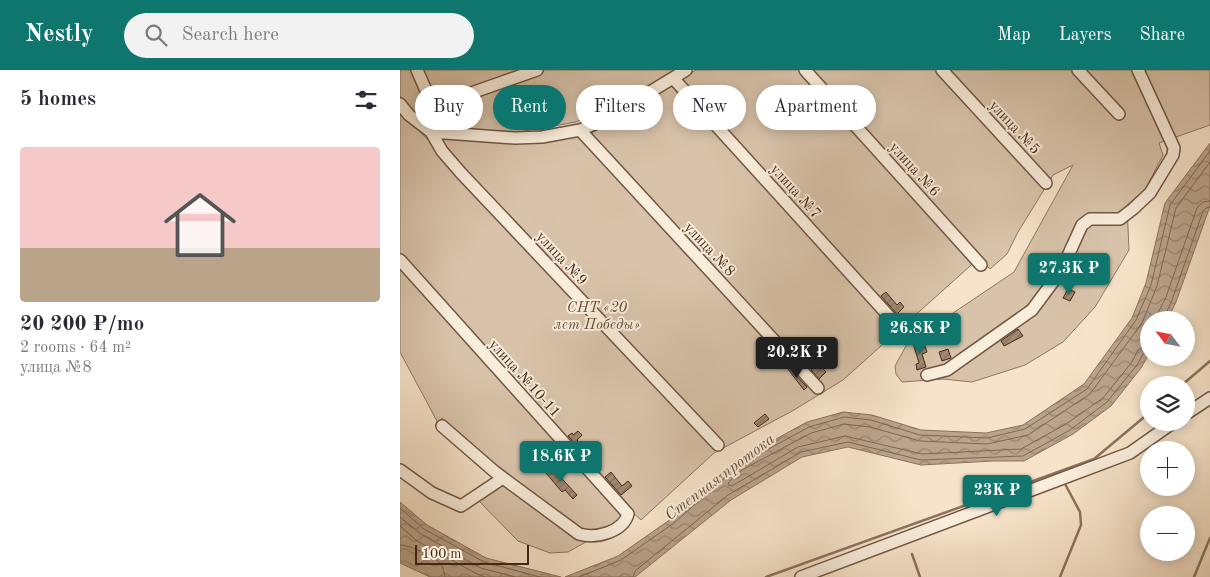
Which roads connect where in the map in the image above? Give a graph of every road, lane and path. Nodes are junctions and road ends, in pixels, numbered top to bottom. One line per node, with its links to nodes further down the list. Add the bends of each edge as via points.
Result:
1 (417, 70): 2 (street, via 431,102 437,105)
2 (538, 70)
3 (686, 70): 8 (street)
4 (806, 70): 16 (street, улица №6)
5 (942, 70): 14 (street, улица №5)
6 (1078, 70): 11 (street)
7 (1138, 70): 18 (street, via 1174,148 1150,193 1120,219 1090,219 1082,225 1061,272 1032,310 947,370)
8 (673, 78): 9 (street); 17 (street, улица №7)
9 (662, 85)
10 (400, 104): 13 (street, улица №9)
11 (1119, 114)
12 (580, 130): 13 (street, via 515,138); 19 (street, улица №8)
13 (430, 132): 24 (street, улица №9, via 461,173)
14 (1046, 182)
15 (400, 260): 26 (street, улица №10-11, via 628,514 626,522 618,529 587,536 579,534)
16 (981, 265)
17 (897, 325)
18 (927, 376)
19 (818, 388)
20 (1210, 398): 21 (street)
21 (1195, 408)
22 (442, 426): 26 (street)
23 (1161, 431): 27 (street, via 1130,453)
24 (718, 445)
25 (400, 470): 26 (street, via 432,492 461,506)
26 (503, 478)
27 (801, 577)

